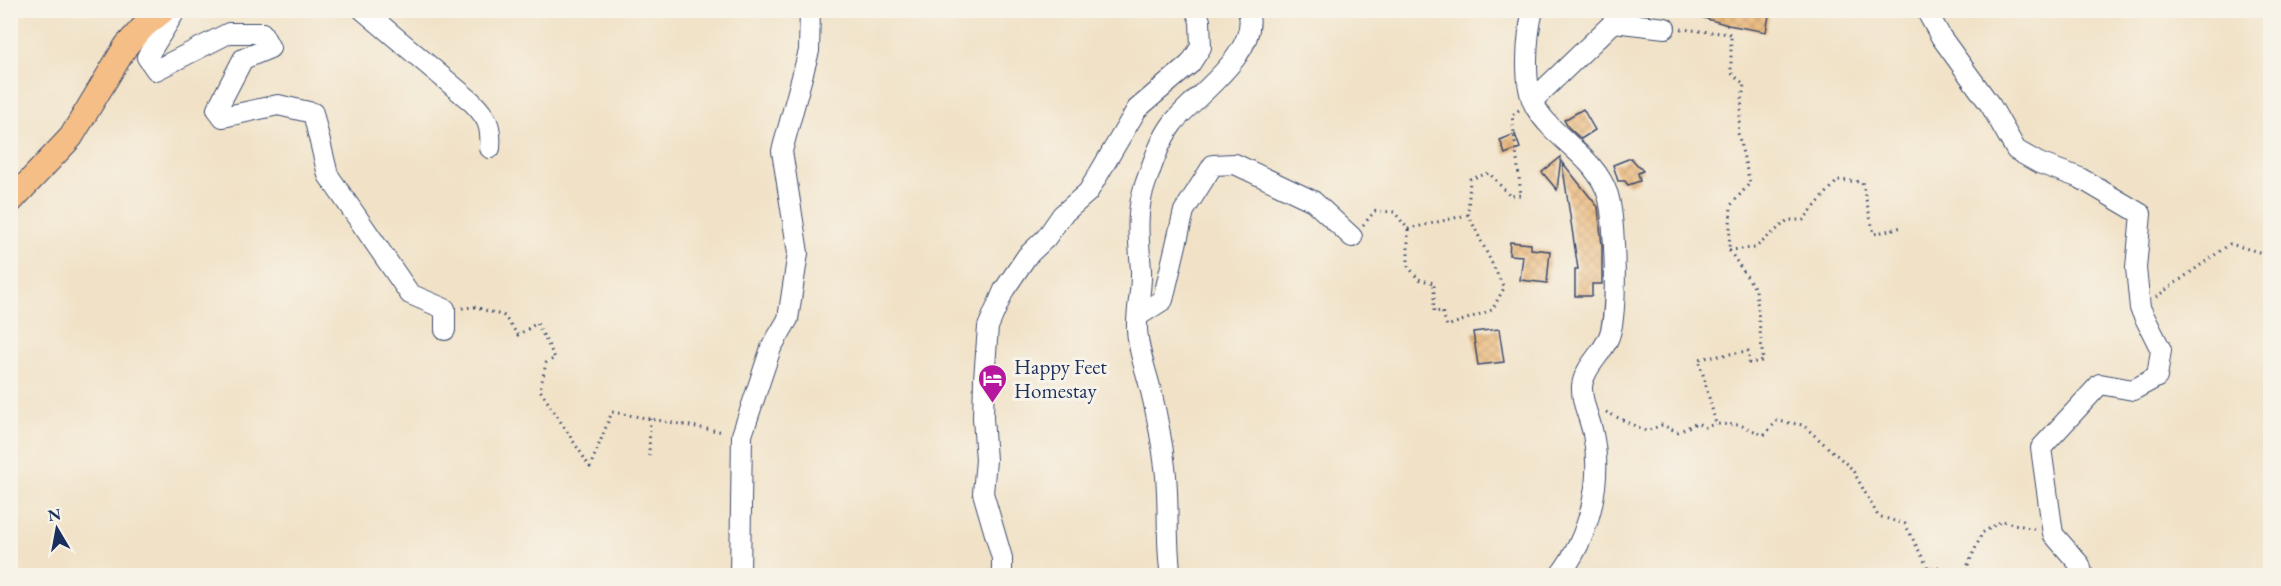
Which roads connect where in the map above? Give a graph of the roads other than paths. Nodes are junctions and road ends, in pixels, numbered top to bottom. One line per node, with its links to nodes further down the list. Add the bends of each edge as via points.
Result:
1 (164, 10): 12 (main road, via 126,46 71,136)
2 (176, 10): 15 (street, via 147,57 156,70 229,33 262,33 270,48 243,59 217,109 223,117 278,105 313,113 328,174 410,294 445,309)
3 (363, 10): 11 (street, via 485,115 490,126)
4 (810, 10): 16 (street, via 809,51 782,151 798,253 788,319 771,348 742,435)
5 (1196, 10): 17 (street, via 1202,47 1190,64 1137,109 1088,192 1027,256 1004,290 988,327 983,493 1002,558)
6 (1248, 10): 14 (street, via 1248,31 1241,50 1228,69 1172,124 1143,188 1139,209)
7 (1533, 10): 10 (street, via 1526,48)
8 (1926, 10): 20 (street, via 2016,150 2038,163 2080,178 2141,214 2136,268 2140,308 2161,350 2157,377 2133,390 2100,384 2041,448 2053,534 2080,565)
9 (1665, 28): 10 (street, via 1614,22)
10 (1533, 100): 19 (street, via 1547,122 1596,172 1608,195 1615,255 1610,338 1584,375 1583,400 1593,436 1595,466 1590,517)
11 (490, 148)
12 (10, 202)
13 (1352, 237): 14 (street, via 1312,201 1235,164 1213,165 1184,211 1163,300)
14 (1138, 316): 18 (street, via 1140,354 1166,468 1167,555)
15 (445, 330)
16 (740, 576)
17 (1002, 576)
18 (1171, 576)
19 (1559, 576)
20 (2082, 576)

